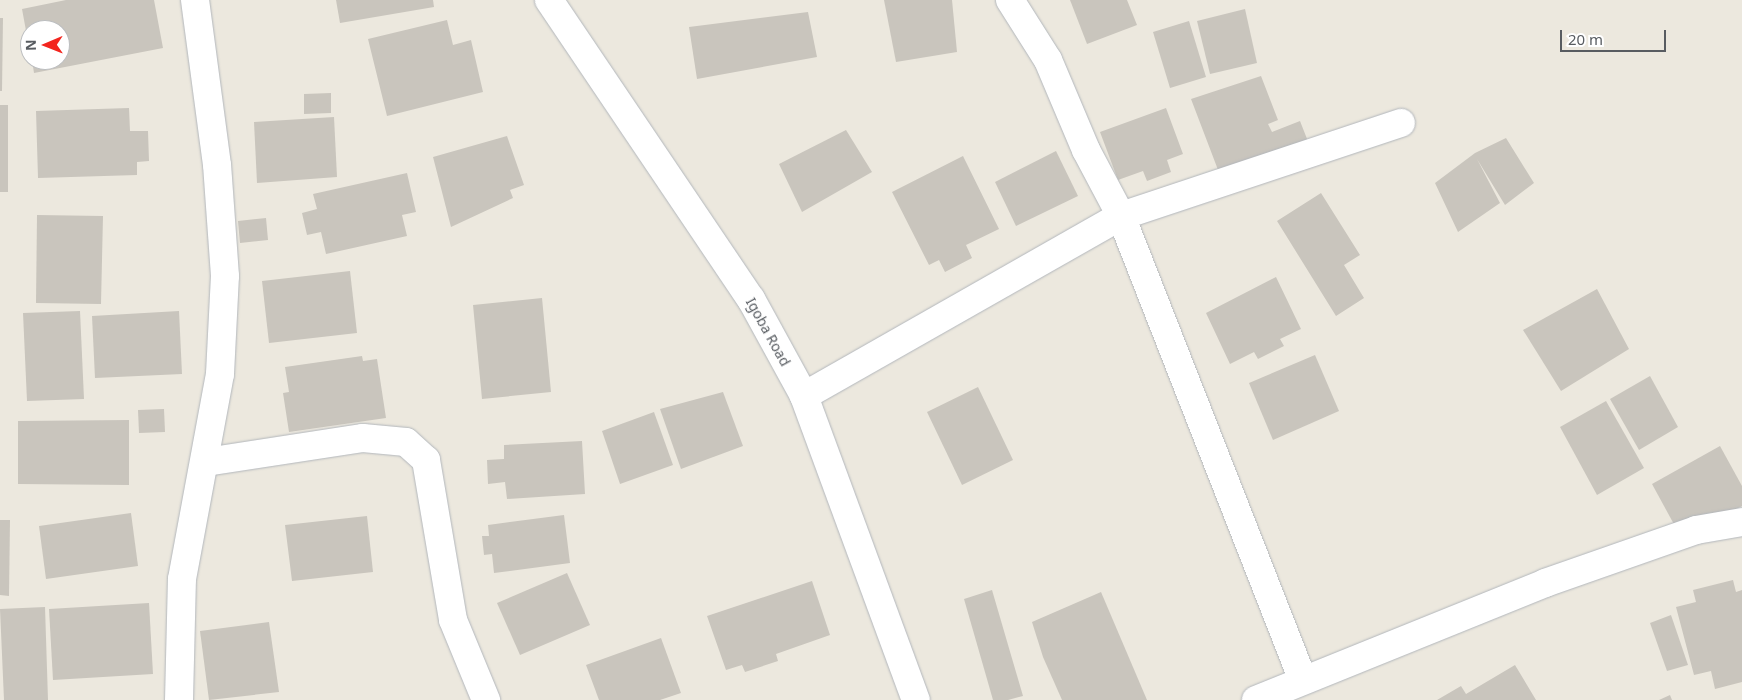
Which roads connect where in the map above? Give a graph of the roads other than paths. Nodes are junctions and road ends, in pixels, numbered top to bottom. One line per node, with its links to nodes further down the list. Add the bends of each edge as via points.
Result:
1 (195, 0): 7 (street, via 217,165 224,276 220,374)
2 (549, 0): 6 (street, Igoba Road, via 751,300)
3 (1010, 0): 5 (street, via 1048,60 1086,150)
4 (1401, 122): 5 (street)
5 (1121, 216): 6 (street); 9 (street)
6 (804, 396): 12 (street, Igoba Road)
7 (206, 462): 10 (street, via 182,578); 11 (street, via 363,438 406,442 426,460 453,620)
8 (1742, 522): 9 (street, via 1696,530 1545,583)
9 (1303, 681): 13 (street)
10 (179, 700)
11 (486, 700)
12 (916, 700)
13 (1256, 700)

